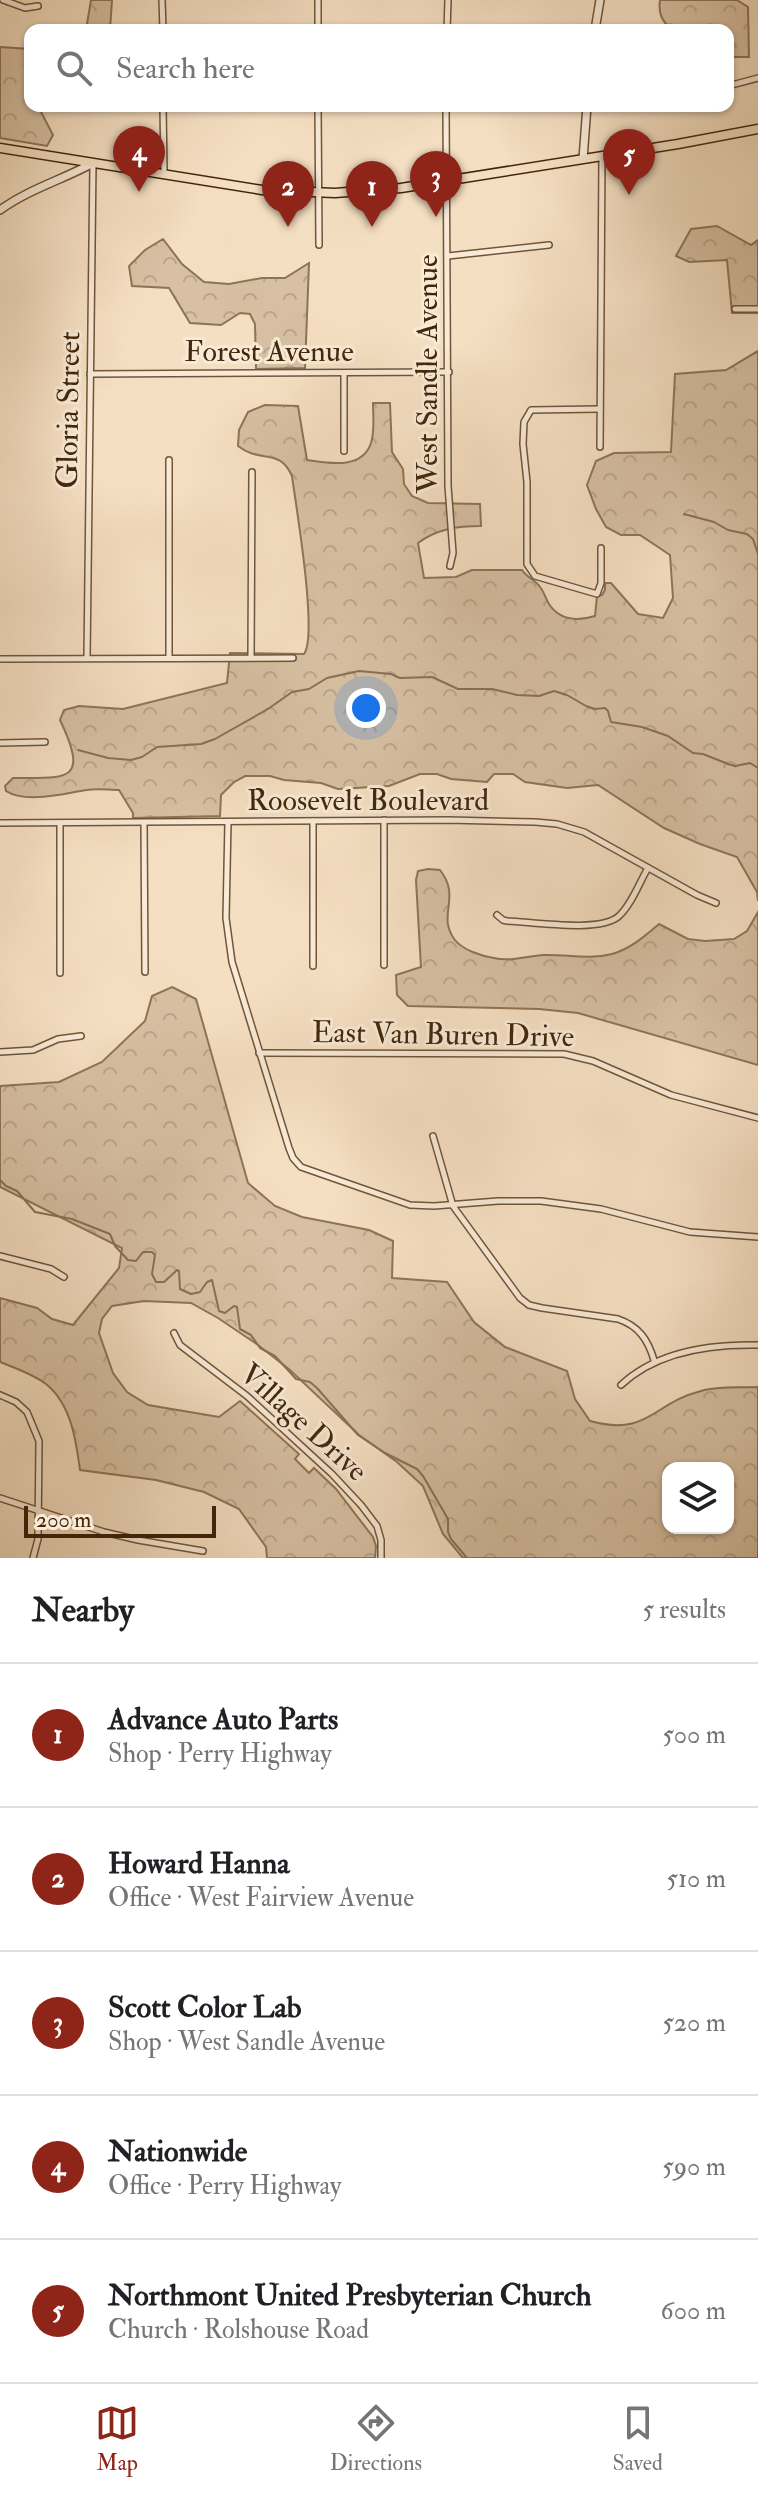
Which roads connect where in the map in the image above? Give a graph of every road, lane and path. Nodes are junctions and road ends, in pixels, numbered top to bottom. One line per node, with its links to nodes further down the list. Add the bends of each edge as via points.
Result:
1 (3, 0): 6 (street, via 20,7)
2 (162, 0): 7 (street)
3 (318, 0): 8 (street)
4 (448, 0): 9 (street)
5 (600, 0): 10 (street)
6 (38, 6)
7 (163, 24)
8 (318, 24)
9 (447, 24)
10 (596, 24)
11 (758, 78): 12 (street)
12 (734, 84)
13 (163, 112): 22 (street)
14 (318, 112): 24 (street)
15 (446, 112): 23 (street, West Sandle Avenue)
16 (587, 112): 20 (street)
17 (758, 129): 19 (main road)
18 (0, 148): 21 (main road)
19 (602, 156): 20 (main road); 34 (street)
20 (583, 159): 23 (main road)
21 (93, 163): 22 (main road); 25 (street); 33 (street, Gloria Street)
22 (164, 174): 24 (main road)
23 (448, 180): 24 (main road); 28 (street, West Sandle Avenue)
24 (318, 193): 26 (street)
25 (0, 210)
26 (319, 245)
27 (549, 245): 28 (street)
28 (448, 256): 31 (street, West Sandle Avenue)
29 (735, 309): 30 (street)
30 (758, 309)
31 (449, 372): 32 (street, Forest Avenue); 40 (street, West Sandle Avenue)
32 (344, 373): 33 (street, Forest Avenue); 36 (street)
33 (90, 374): 41 (street, Gloria Street)
34 (600, 409): 35 (street); 39 (street, via 531,410 524,422 523,444 527,564 535,576 597,594)
35 (600, 447)
36 (344, 451)
37 (169, 460): 42 (street)
38 (252, 472): 43 (street)
39 (601, 548)
40 (450, 566)
41 (87, 658): 42 (street); 45 (street)
42 (169, 658): 43 (street)
43 (251, 658): 44 (street)
44 (293, 658)
45 (0, 659)
46 (45, 742): 47 (street)
47 (0, 743)
48 (384, 820): 49 (street, Roosevelt Boulevard); 54 (street, Roosevelt Boulevard, via 557,824 584,832); 57 (street)
49 (313, 821): 50 (street, Roosevelt Boulevard); 58 (street)
50 (228, 822): 53 (street, Roosevelt Boulevard); 63 (street, via 228,942)
51 (0, 823): 52 (street, Roosevelt Boulevard)
52 (60, 823): 53 (street, Roosevelt Boulevard); 60 (street)
53 (144, 823): 59 (street)
54 (648, 868): 55 (street, Roosevelt Boulevard); 56 (street, via 625,908 608,923 507,921)
55 (716, 903)
56 (497, 915)
57 (384, 965)
58 (313, 966)
59 (145, 972)
60 (60, 973)
61 (81, 1036): 62 (street, via 33,1050)
62 (0, 1052)
63 (259, 1053): 64 (street, East Van Buren Drive, via 564,1054 671,1095); 66 (street, via 297,1163 410,1205)
64 (758, 1118)
65 (433, 1136): 66 (street)
66 (453, 1206): 67 (street, via 507,1200 563,1203 690,1232); 72 (street, via 525,1303 624,1321 641,1333)
67 (758, 1237)
68 (0, 1256): 69 (street)
69 (64, 1277)
70 (174, 1333): 79 (street, Village Drive, via 180,1345 274,1419 361,1505 379,1533)
71 (758, 1345): 72 (street, via 714,1347)
72 (654, 1360): 73 (street)
73 (621, 1385)
74 (0, 1395): 76 (street, via 27,1412 38,1434)
75 (0, 1498): 76 (street)
76 (39, 1510): 77 (street, via 118,1535); 78 (street)
77 (203, 1551)
78 (33, 1558)
79 (381, 1558)

